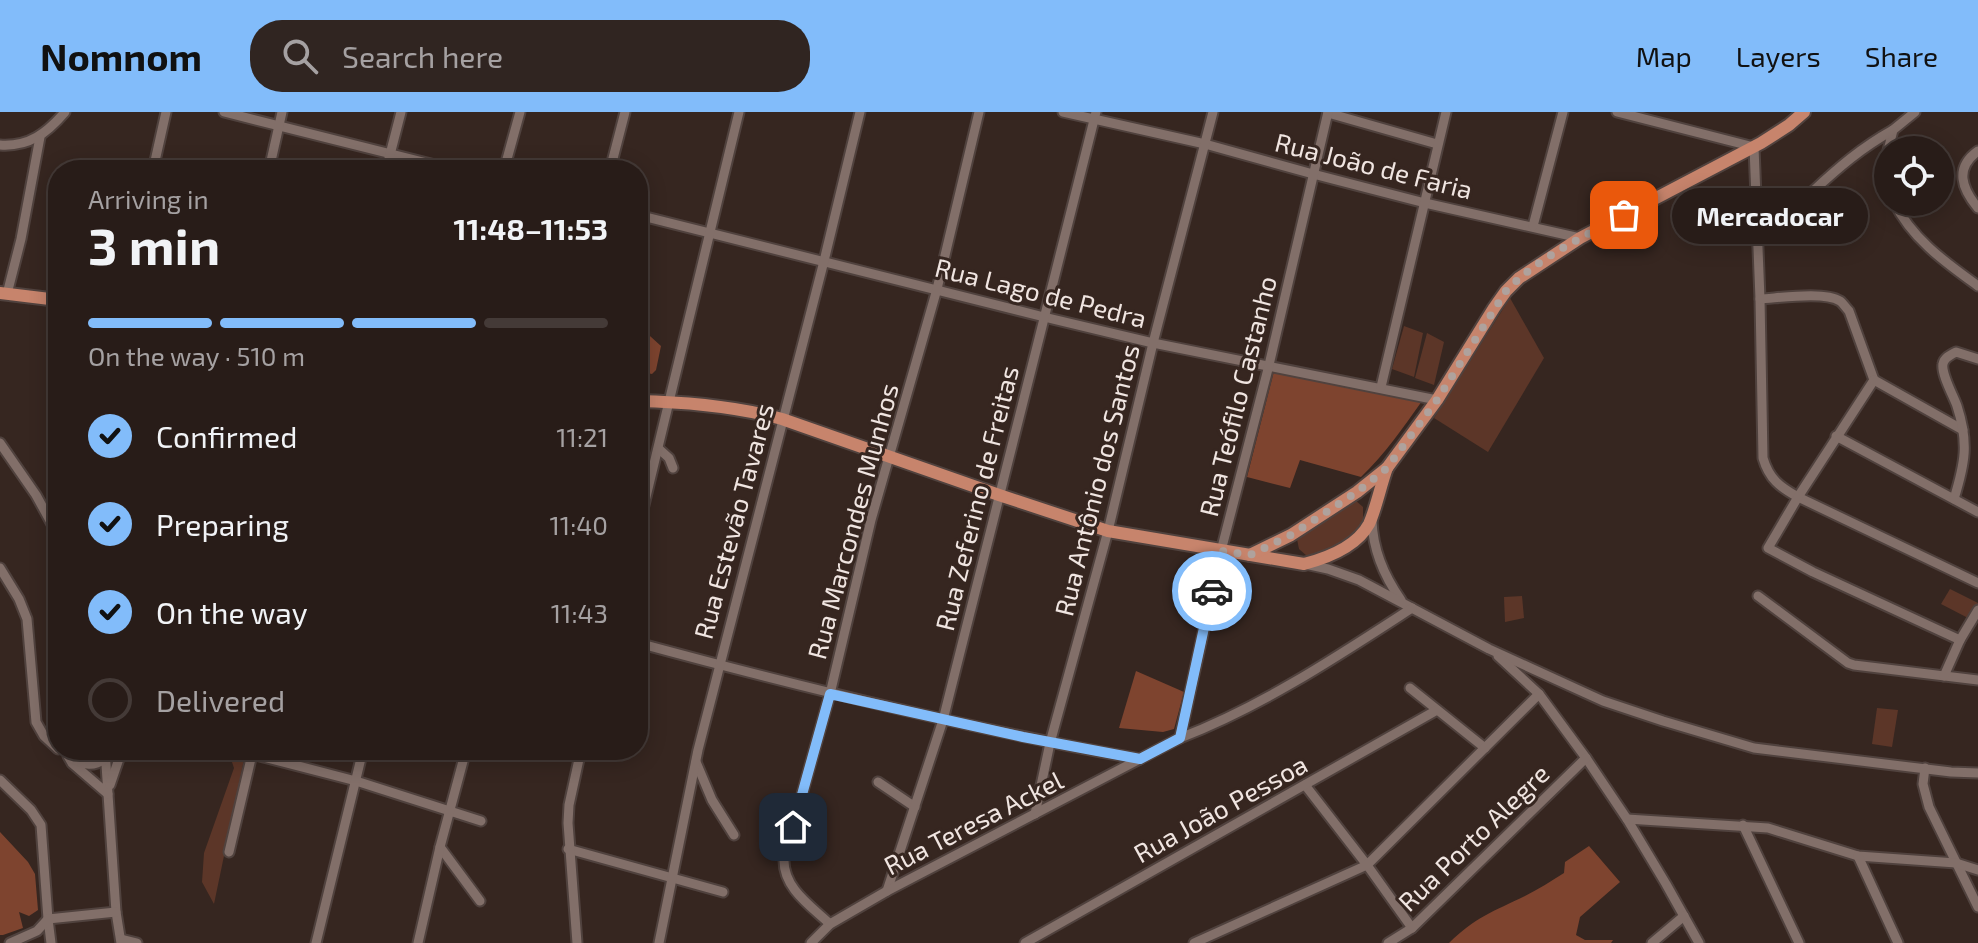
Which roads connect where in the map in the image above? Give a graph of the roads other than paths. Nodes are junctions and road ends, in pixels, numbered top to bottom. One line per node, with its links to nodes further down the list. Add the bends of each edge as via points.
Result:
1 (65, 112): 23 (street)
2 (166, 112): 30 (street)
3 (224, 112): 20 (street)
4 (282, 112): 20 (street)
5 (401, 112): 29 (street)
6 (520, 112): 34 (street)
7 (625, 112): 35 (street)
8 (739, 112): 43 (street)
9 (860, 112): 45 (street, Rua Estevão Tavares)
10 (979, 112): 47 (street, Rua Marcondes Munhos)
11 (1063, 112): 19 (street, Rua João de Faria)
12 (1213, 112): 24 (street, Rua Antônio dos Santos)
13 (1328, 112): 25 (street); 36 (street, Rua Teófilo Castanho)
14 (1446, 112): 25 (street)
15 (1563, 112): 42 (street)
16 (1617, 112): 27 (street)
17 (1804, 112): 27 (main road)
18 (1915, 112): 21 (street)
19 (1095, 116): 24 (street, Rua João de Faria); 51 (street, Rua Zeferino de Freitas)
20 (279, 126): 29 (street); 31 (street)
21 (1893, 130): 22 (street); 37 (street, via 1846,160)
22 (1891, 136)
23 (40, 137): 26 (street, via 23,145); 48 (street, via 21,239)
24 (1205, 144): 36 (street, Rua João de Faria); 52 (street, Rua Antônio dos Santos)
25 (1437, 144): 38 (street)
26 (0, 145)
27 (1754, 147): 44 (main road); 50 (street)
28 (1978, 151): 39 (street, via 1967,160 1962,180)
29 (390, 153): 32 (street); 33 (street)
30 (155, 160)
31 (271, 160)
32 (388, 160)
33 (417, 160)
34 (507, 160)
35 (613, 160)
36 (1313, 174): 38 (street, Rua João de Faria); 54 (street, Rua Teófilo Castanho)
37 (1812, 192)
38 (1425, 203): 42 (street, Rua João de Faria); 56 (street)
39 (1978, 208)
40 (1901, 216): 46 (street, via 1921,240)
41 (648, 218): 43 (street, Rua Lago de Pedra)
42 (1533, 226): 44 (street, Rua João de Faria)
43 (710, 233): 45 (street, Rua Lago de Pedra); 59 (street)
44 (1580, 238): 57 (main road, via 1506,291)
45 (824, 261): 47 (street, Rua Lago de Pedra); 60 (street, Rua Estevão Tavares)
46 (1978, 286)
47 (937, 289): 51 (street, Rua Lago de Pedra); 65 (street, Rua Marcondes Munhos)
48 (4, 294): 49 (main road)
49 (48, 299)
50 (1760, 299): 55 (street, via 1821,296 1841,302); 71 (street, via 1763,458 1779,486)
51 (1044, 317): 52 (street, Rua Lago de Pedra); 70 (street, Rua Zeferino de Freitas)
52 (1153, 343): 54 (street, Rua Lago de Pedra); 76 (street, Rua Antônio dos Santos)
53 (1978, 359): 61 (street, via 1956,352 1943,363)
54 (1269, 365): 56 (street, Rua Lago de Pedra); 78 (street, Rua Teófilo Castanho)
55 (1874, 380): 61 (street); 62 (street)
56 (1381, 387): 57 (street, Rua Lago de Pedra)
57 (1437, 400): 67 (main road)
58 (648, 401): 59 (main road)
59 (669, 401): 60 (main road); 64 (street)
60 (782, 419): 65 (main road); 89 (street, Rua Estevão Tavares)
61 (1963, 430): 72 (street, via 1965,454)
62 (1836, 436): 71 (street); 72 (street)
63 (0, 443): 75 (street)
64 (659, 449): 66 (street); 68 (street)
65 (890, 456): 70 (main road); 93 (street, Rua Marcondes Munhos)
66 (673, 468)
67 (1387, 468): 69 (main road); 74 (main road)
68 (648, 491)
69 (1357, 492): 74 (main road); 77 (main road)
70 (999, 495): 76 (main road); 96 (street, Rua Zeferino de Freitas)
71 (1798, 497): 82 (street); 86 (street, via 1768,548)
72 (1954, 499): 73 (street)
73 (1978, 512)
74 (1371, 516): 80 (main road, via 1351,543); 84 (street, via 1384,574)
75 (48, 517)
76 (1108, 531): 78 (main road); 99 (street, Rua Antônio dos Santos)
77 (1291, 535): 79 (main road); 80 (main road)
78 (1221, 551): 79 (main road); 97 (street, Rua Teófilo Castanho)
79 (1250, 555): 80 (main road)
80 (1304, 564): 84 (street, via 1343,573)
81 (0, 568): 98 (street, via 27,619 36,722)
82 (1978, 583)
83 (1758, 596): 90 (street, via 1848,663)
84 (1407, 605): 88 (street); 97 (street, Rua Teresa Ackel, via 1354,645 1245,710)
85 (1978, 610): 86 (street)
86 (1960, 640): 90 (street)
87 (648, 646): 89 (street)
88 (1489, 649): 94 (street); 114 (street, via 1603,701 1754,748)
89 (719, 665): 93 (street); 113 (street, Rua Estevão Tavares)
90 (1944, 676): 91 (street)
91 (1978, 680)
92 (1410, 688): 95 (street)
93 (830, 694): 96 (street); 143 (street, Rua Marcondes Munhos, via 784,869 801,898)
94 (1539, 694): 100 (street); 101 (street)
95 (1437, 710): 100 (street); 119 (street, Rua João Pessoa)
96 (943, 720): 99 (street); 121 (street, Rua Zeferino de Freitas)
97 (1180, 738): 102 (street, Rua Teresa Ackel)
98 (48, 740)
99 (1050, 743): 102 (street); 123 (street, Rua Antônio dos Santos)
100 (1485, 748): 133 (street)
101 (1586, 758): 124 (street); 144 (street, Rua Porto Alegre)
102 (1140, 759): 123 (street, Rua Teresa Ackel)
103 (69, 760): 120 (street)
104 (77, 760): 105 (street, via 91,765)
105 (98, 760)
106 (105, 760): 120 (street)
107 (119, 760): 120 (street)
108 (250, 760): 130 (street)
109 (281, 760): 117 (street)
110 (361, 760): 117 (street)
111 (463, 760): 122 (street)
112 (579, 760): 129 (street, via 569,805)
113 (696, 762): 127 (street); 135 (street, Rua Estevão Tavares)
114 (1925, 768): 115 (street); 132 (street, via 1929,807)
115 (1978, 773)
116 (0, 780): 142 (street, via 41,825)
117 (356, 781): 122 (street); 151 (street)
118 (878, 782): 121 (street)
119 (1305, 785): 133 (street); 156 (street, Rua João Pessoa)
120 (108, 791): 140 (street)
121 (915, 807): 136 (street, Rua Zeferino de Freitas)
122 (450, 811): 125 (street); 128 (street)
123 (1035, 814): 136 (street, Rua Teresa Ackel)
124 (1627, 819): 126 (street); 141 (street)
125 (481, 821)
126 (1743, 825): 131 (street); 161 (street)
127 (734, 835)
128 (440, 847): 138 (street); 152 (street)
129 (568, 849): 135 (street); 153 (street)
130 (229, 852)
131 (1858, 856): 132 (street); 162 (street)
132 (1956, 863): 134 (street); 139 (street)
133 (1367, 865): 144 (street); 147 (street)
134 (1978, 870)
135 (672, 879): 137 (street); 154 (street, Rua Estevão Tavares)
136 (887, 891): 143 (street, Rua Teresa Ackel)
137 (723, 892)
138 (480, 901)
139 (1978, 907)
140 (116, 912): 142 (street); 146 (street)
141 (1684, 916): 159 (street); 160 (street)
142 (48, 919): 145 (street); 149 (street)
143 (830, 924): 155 (street, Rua Teresa Ackel)
144 (1412, 928): 157 (street, Rua Porto Alegre); 158 (street)
145 (26, 940): 148 (street)
146 (121, 941): 150 (street)
147 (1199, 942)
148 (10, 943)
149 (51, 943)
150 (137, 943)
151 (316, 943)
152 (418, 943)
153 (577, 943)
154 (659, 943)
155 (811, 943)
156 (1025, 943)
157 (1388, 943)
158 (1409, 943)
159 (1652, 943)
160 (1699, 943)
161 (1799, 943)
162 (1898, 943)

